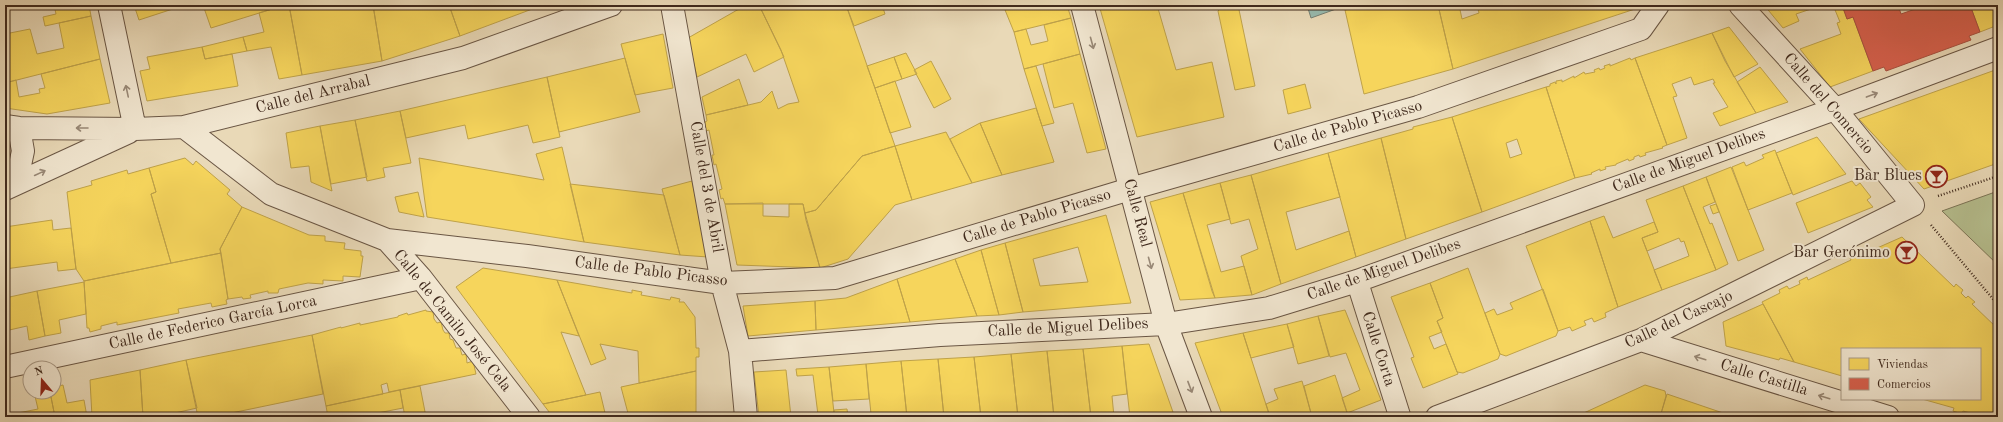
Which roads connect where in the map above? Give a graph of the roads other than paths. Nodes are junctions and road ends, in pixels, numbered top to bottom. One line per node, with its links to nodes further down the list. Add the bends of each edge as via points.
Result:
1 (109, 5): 11 (street, one-way to 1)
2 (611, 5): 10 (street, Calle del Arrabal, via 463,58)
3 (672, 5): 18 (street, Calle del 3 de Abril)
4 (1082, 5): 13 (street, Calle Real, one-way to 13)
5 (1658, 5): 13 (street, Calle de Pablo Picasso, via 1641,29 1448,97)
6 (1740, 5): 8 (street, Calle del Comercio)
7 (1998, 48): 8 (street, Calle de Miguel Delibes, one-way to 7)
8 (1835, 109): 14 (street, Calle del Comercio); 17 (street, Calle de Miguel Delibes)
9 (12, 127): 11 (street, Calle del Arrabal, one-way to 9); 12 (street, via 24,151)
10 (184, 127): 11 (street, Calle del Arrabal); 15 (street, Calle de Camilo José Cela, via 271,194)
11 (135, 129): 12 (street, one-way to 11)
12 (10, 186)
13 (1130, 189): 18 (street, Calle de Pablo Picasso, via 835,278); 19 (street, Calle Real, one-way to 19)
14 (1913, 204): 20 (street, Calle del Cascajo)
15 (387, 240): 16 (street, Calle de Camilo José Cela); 18 (street, Calle de Pablo Picasso, via 527,256)
16 (421, 278): 22 (street, Calle de Federico García Lorca); 24 (street, Calle de Camilo José Cela)
17 (1357, 281): 19 (street, Calle de Miguel Delibes, via 1269,308); 27 (street, Calle Corta)
18 (722, 284): 21 (street, Calle del 3 de Abril)
19 (1166, 324): 21 (street, Calle de Miguel Delibes, via 940,335); 26 (street, Calle Real, one-way to 26)
20 (1641, 340): 23 (street, Calle del Cascajo); 29 (street, Calle Castilla, one-way to 20)
21 (740, 350): 25 (street, Calle del 3 de Abril)
22 (5, 367)
23 (1472, 412): 28 (street, Calle del Cascajo)
24 (529, 417)
25 (746, 417)
26 (1201, 417)
27 (1400, 417)
28 (1437, 417)
29 (1888, 417)

